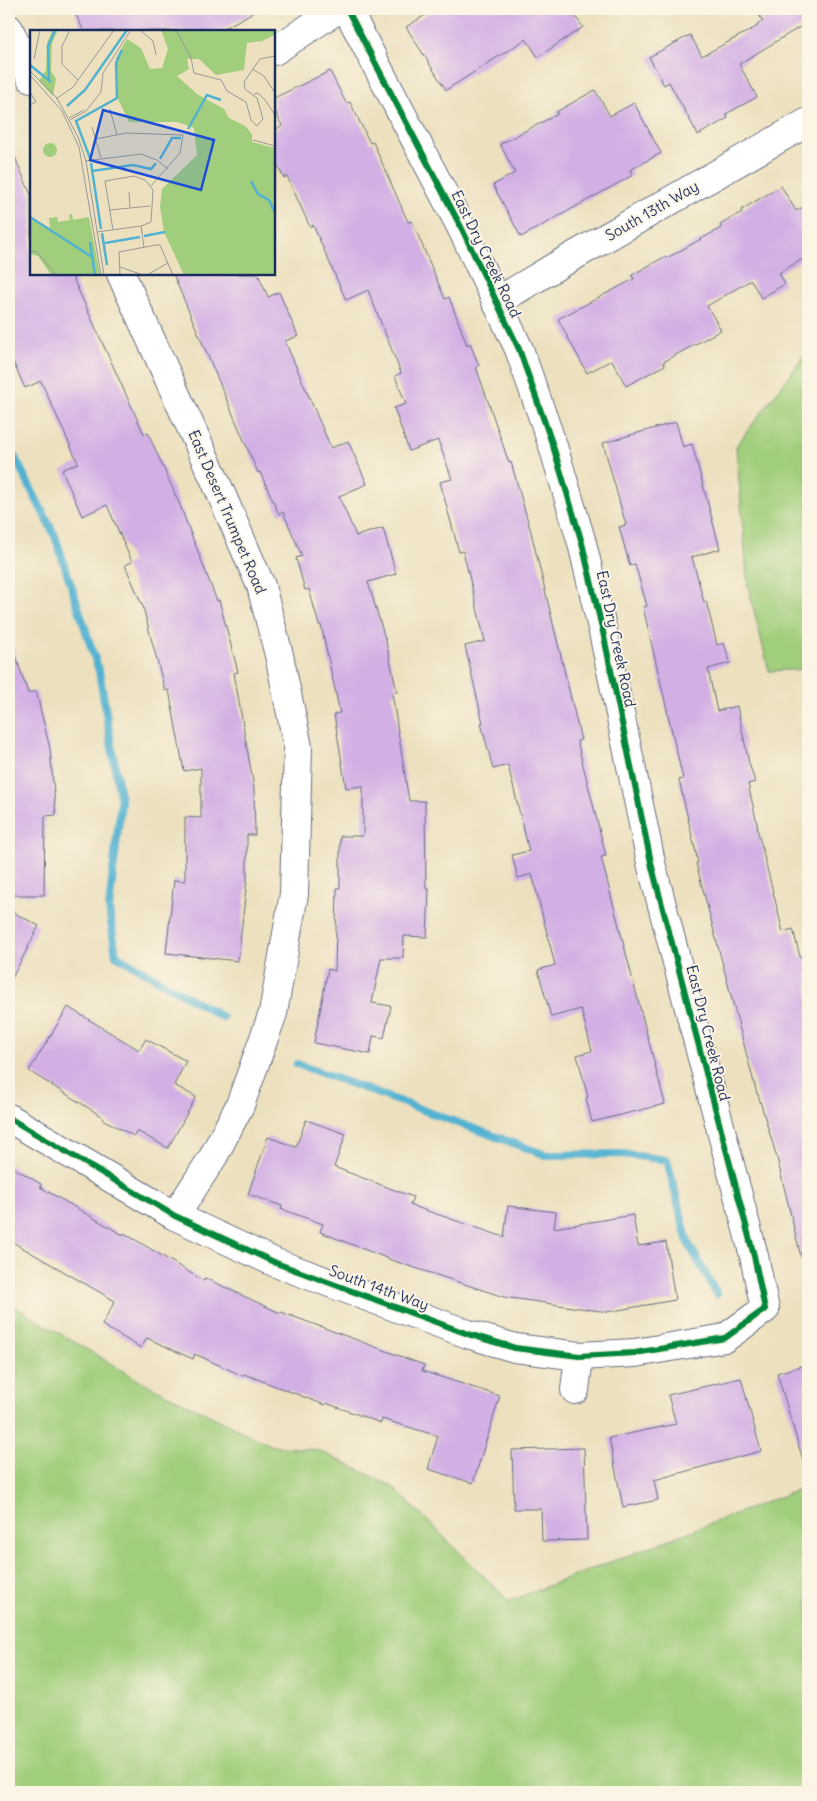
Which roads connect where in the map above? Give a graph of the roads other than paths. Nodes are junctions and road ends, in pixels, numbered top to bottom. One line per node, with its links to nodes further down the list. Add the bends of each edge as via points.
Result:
1 (338, 9): 4 (street)
2 (347, 9): 8 (street, East Dry Creek Road)
3 (9, 29): 5 (street)
4 (275, 50)
5 (30, 76)
6 (808, 122): 8 (street, South 13th Way)
7 (121, 275): 10 (street, East Desert Trumpet Road, via 261,586 298,747 294,894 273,1013 240,1105 213,1157)
8 (496, 302): 11 (street, East Dry Creek Road, via 522,358 582,543 652,867)
9 (9, 1118): 10 (street, South 14th Way)
10 (175, 1216): 12 (street, South 14th Way, via 276,1263 468,1334 515,1348)
11 (765, 1308): 12 (street, South 14th Way, via 725,1338 635,1353)
12 (579, 1356): 13 (street)
13 (575, 1390)

